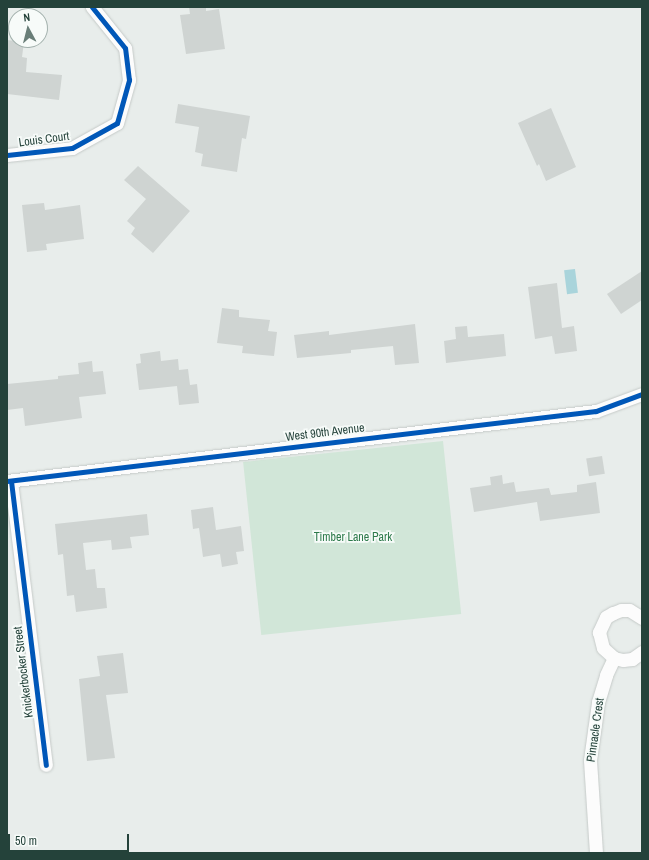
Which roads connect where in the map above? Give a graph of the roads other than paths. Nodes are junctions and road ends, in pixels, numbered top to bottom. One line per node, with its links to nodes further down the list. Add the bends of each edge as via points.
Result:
1 (92, 7): 2 (street, Louis Court, via 125,48 129,80 117,123 72,148)
2 (7, 155)
3 (642, 394): 4 (street, West 90th Avenue, via 596,411)
4 (9, 481): 8 (street, Knickerbocker Street)
5 (642, 618): 7 (street, via 629,610 621,610 606,617 601,624 602,648)
6 (642, 652): 7 (street, via 632,659)
7 (614, 658): 9 (street, Pinnacle Crest, via 598,702 590,760)
8 (46, 765)
9 (596, 853)

